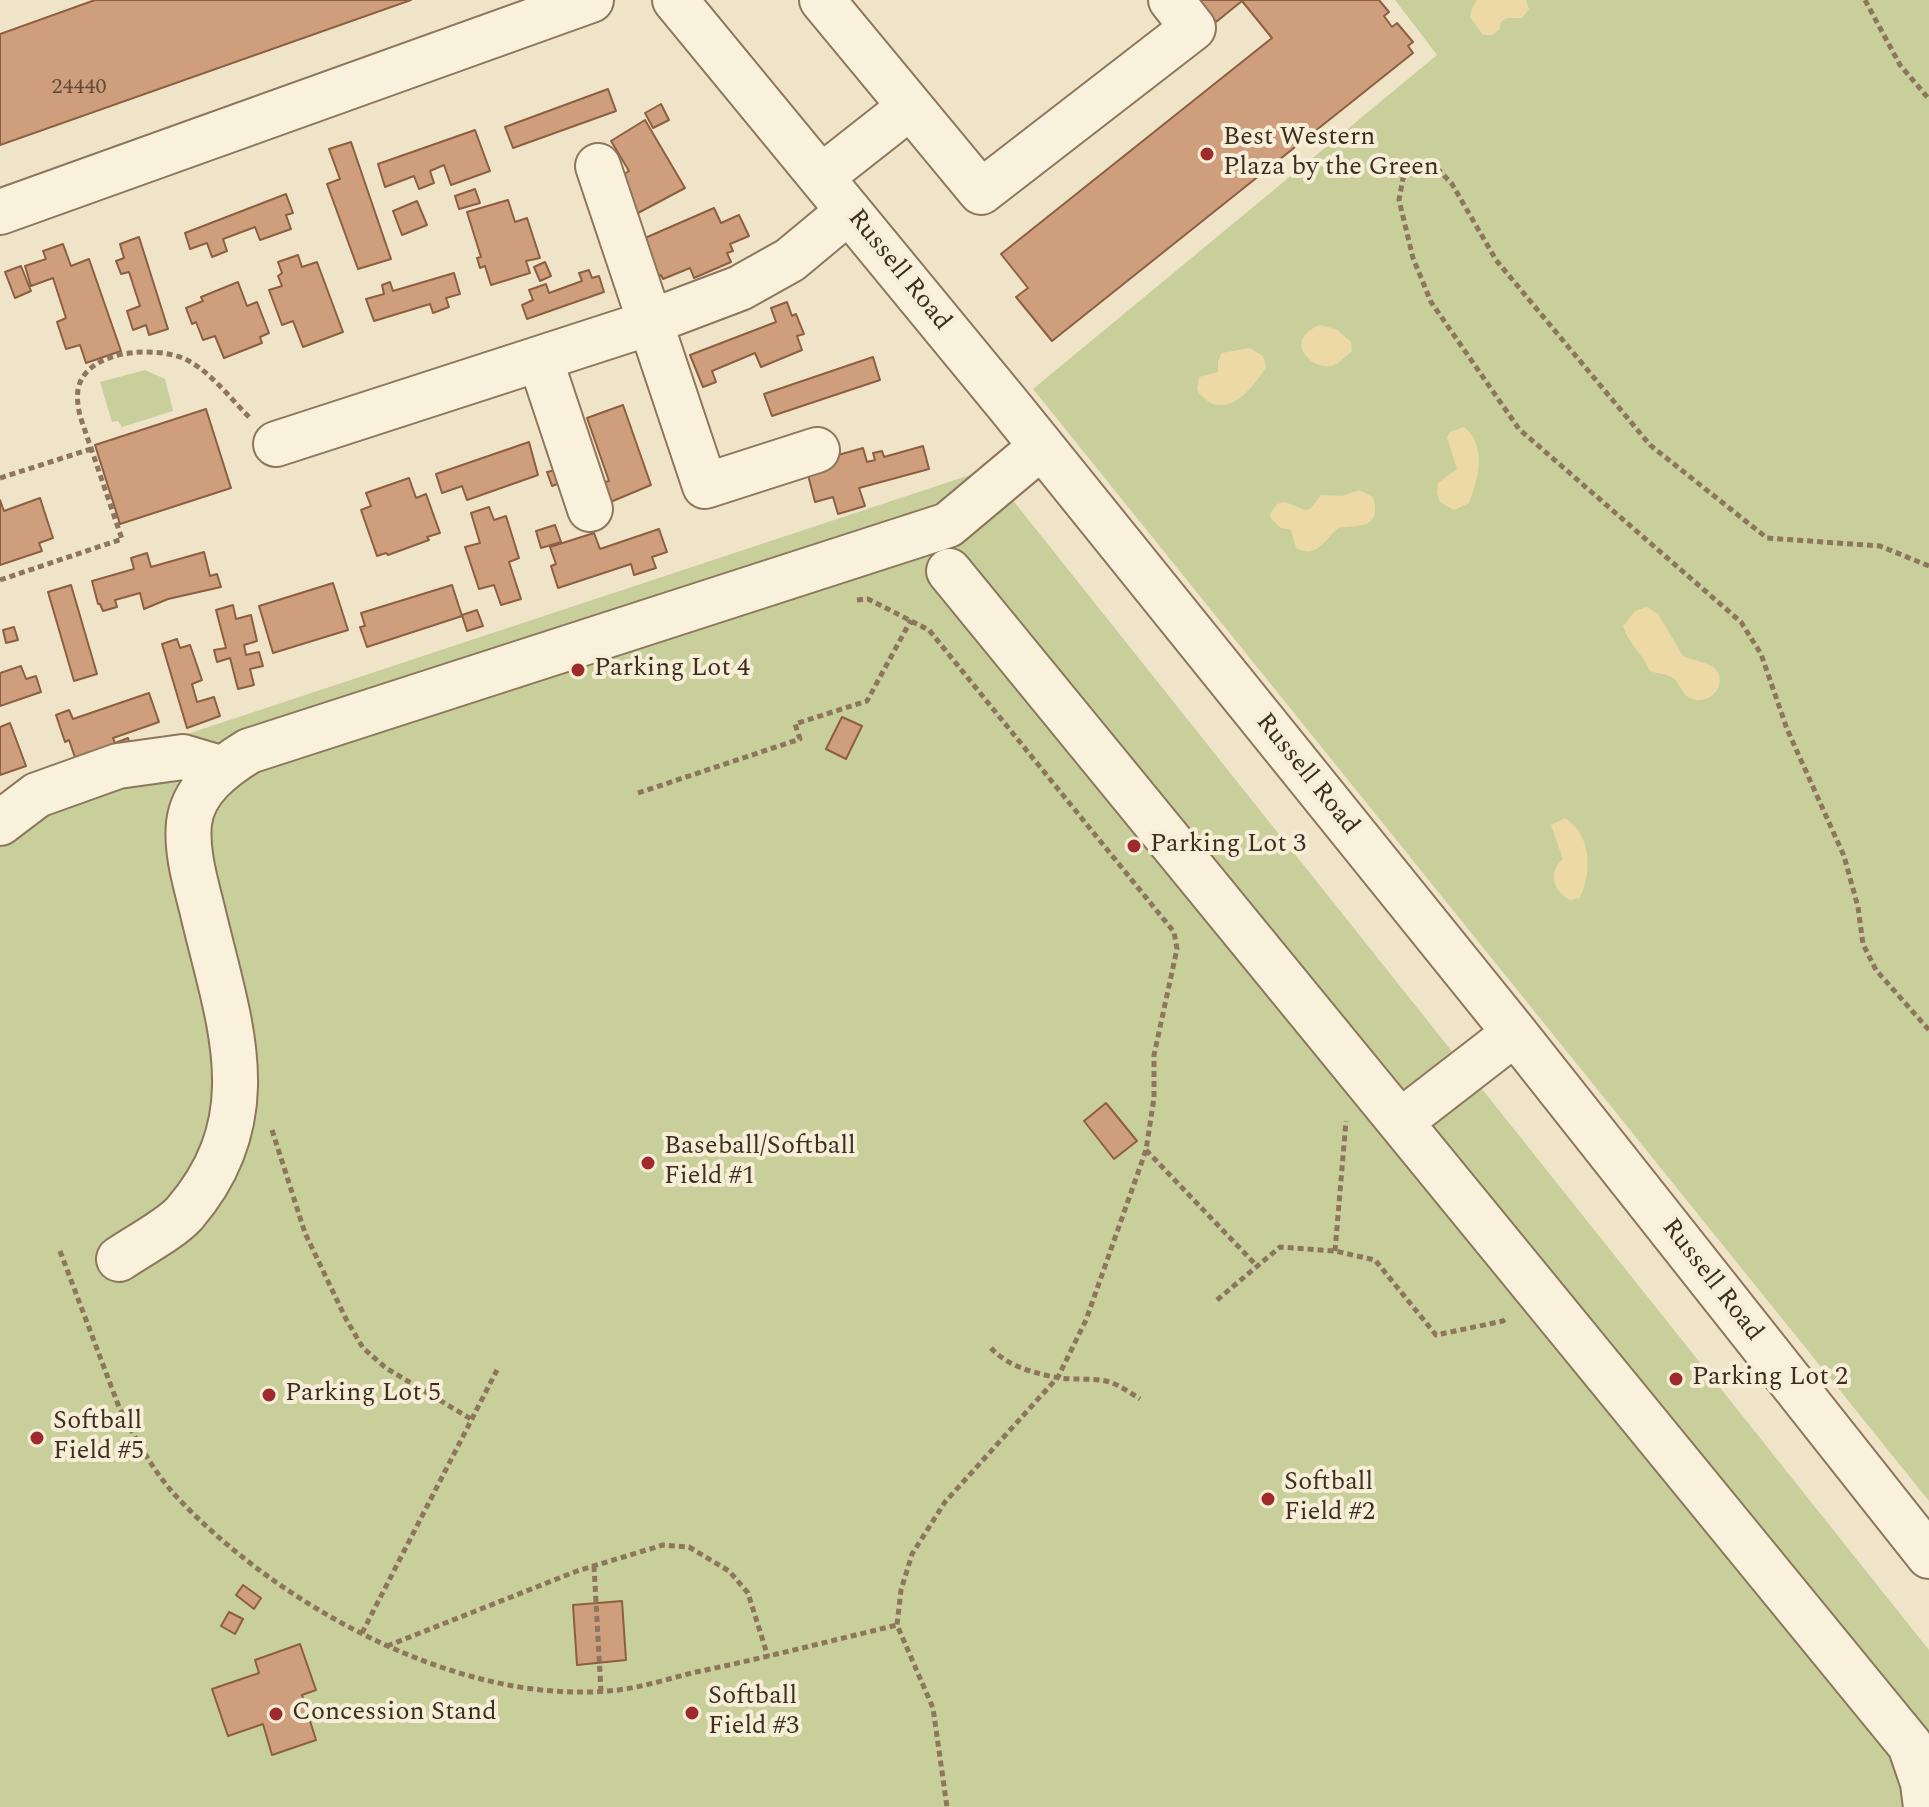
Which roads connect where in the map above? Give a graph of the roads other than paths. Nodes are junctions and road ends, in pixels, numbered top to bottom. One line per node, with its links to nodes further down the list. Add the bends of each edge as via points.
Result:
1 (591, 0): 9 (street)
2 (675, 0): 7 (street, Russell Road)
3 (822, 0): 5 (street)
4 (1171, 0): 5 (street, via 1193,28 981,192)
5 (910, 107): 7 (street)
6 (598, 166): 10 (street)
7 (821, 177): 8 (street, Russell Road)
8 (849, 211): 10 (street, via 790,260 740,288); 13 (street, Russell Road)
9 (0, 212)
10 (651, 322): 11 (street); 14 (street, via 705,486)
11 (540, 359): 12 (street); 15 (street)
12 (276, 444)
13 (1041, 447): 17 (street, via 948,525 249,751); 19 (street, Russell Road)
14 (817, 450)
15 (590, 509)
16 (949, 571): 20 (street)
17 (220, 768): 18 (street, via 183,757 118,766 37,795); 21 (street, via 199,795 189,821 190,862 234,1054 236,1100 229,1136 211,1177 182,1216)
18 (0, 823)
19 (1515, 1033): 20 (street); 22 (street, Russell Road)
20 (1400, 1122): 23 (street, via 1910,1745)
21 (119, 1259)
22 (1929, 1556)
23 (1926, 1807)

